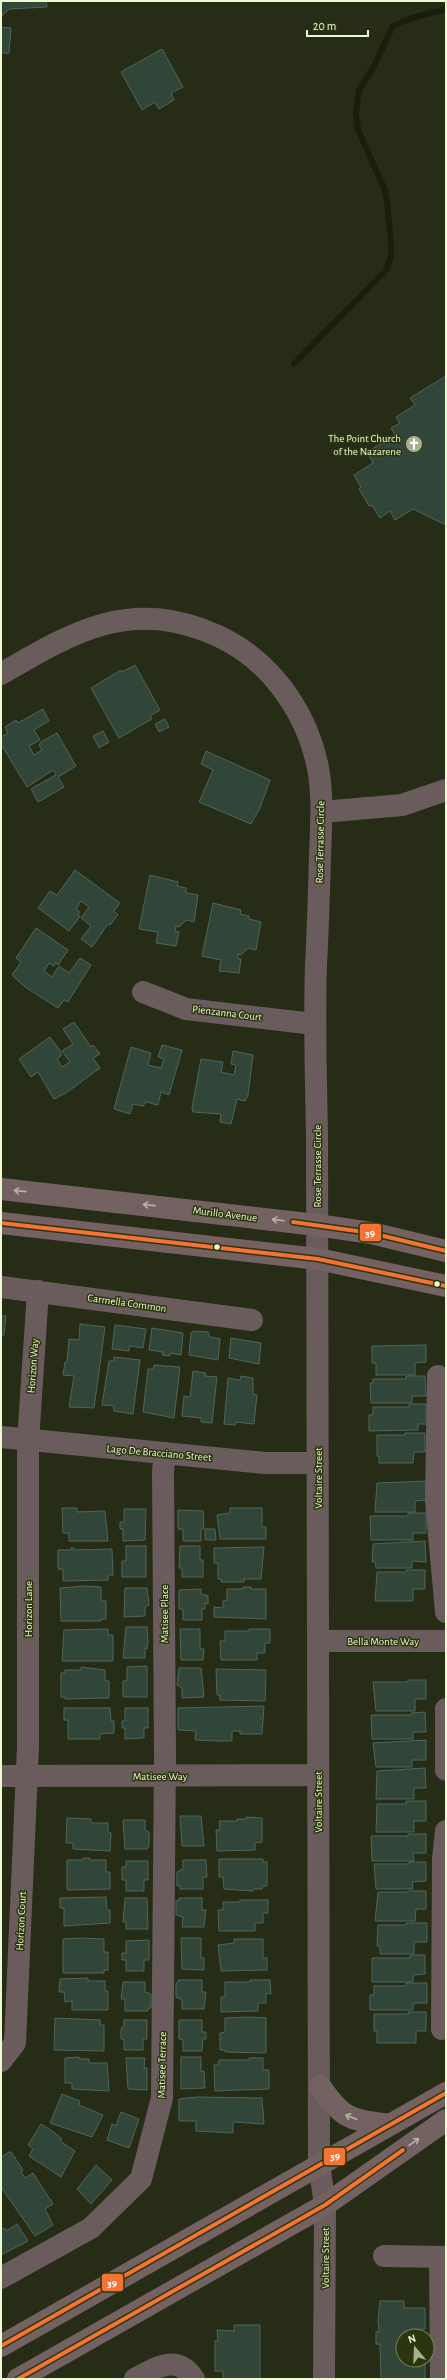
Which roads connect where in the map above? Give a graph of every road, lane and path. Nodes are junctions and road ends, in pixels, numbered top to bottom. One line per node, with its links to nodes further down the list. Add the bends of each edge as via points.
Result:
1 (1, 674): 3 (street, Rose Terrasse Circle, via 63,638 115,620 153,618 193,625 232,642 258,659 278,681 307,731 317,761)
2 (446, 790): 3 (street, via 402,805)
3 (322, 812): 5 (street, Rose Terrasse Circle)
4 (143, 992): 5 (street, Pienzanna Court, via 186,1009)
5 (314, 1024): 8 (street, Rose Terrasse Circle)
6 (1, 1189): 8 (main road, Murillo Avenue, one-way to 6)
7 (1, 1223): 10 (main road)
8 (317, 1224): 9 (main road, Murillo Avenue, via 371,1233); 10 (street, Voltaire Street)
9 (446, 1251)
10 (318, 1259): 11 (main road); 19 (street, Voltaire Street)
11 (446, 1286)
12 (1, 1287): 13 (street, Carmella Common)
13 (38, 1290): 14 (street, Carmella Common); 17 (street, Horizon Way)
14 (252, 1320)
15 (438, 1376): 20 (street)
16 (1, 1437): 17 (street, Lago De Bracciano Street)
17 (28, 1441): 18 (street, Lago De Bracciano Street); 28 (street, Horizon Lane)
18 (165, 1453): 19 (street, Lago De Bracciano Street, via 265,1463); 29 (street, Matisee Place)
19 (318, 1463): 22 (street, Voltaire Street)
20 (441, 1502): 21 (street)
21 (446, 1612)
22 (319, 1641): 23 (street, Bella Monte Way); 26 (street, Voltaire Street)
23 (446, 1641)
24 (446, 1709): 25 (street)
25 (446, 1770)
26 (318, 1775): 29 (street, Matisee Way); 33 (street, Voltaire Street)
27 (1, 1776): 28 (street, Matisee Way)
28 (27, 1776): 29 (street, Matisee Way); 32 (street, Horizon Court, via 15,2043)
29 (164, 1776): 41 (street, Matisee Terrace, via 162,2098 141,2179 91,2228)
30 (446, 1832): 31 (street)
31 (442, 2029)
32 (1, 2061)
33 (320, 2086): 36 (main road, one-way to 33, via 353,2119 342,2114); 37 (street, Voltaire Street)
34 (446, 2093): 36 (main road)
35 (446, 2120): 38 (main road, one-way to 35)
36 (389, 2125): 37 (main road)
37 (320, 2164): 38 (street, Voltaire Street); 42 (main road)
38 (325, 2205): 43 (main road); 46 (street, Voltaire Street)
39 (384, 2256): 40 (street)
40 (443, 2257): 47 (street)
41 (1, 2278)
42 (1, 2346)
43 (18, 2379)
44 (135, 2379): 45 (street, via 167,2364 180,2366)
45 (194, 2379)
46 (324, 2379)
47 (441, 2379)

